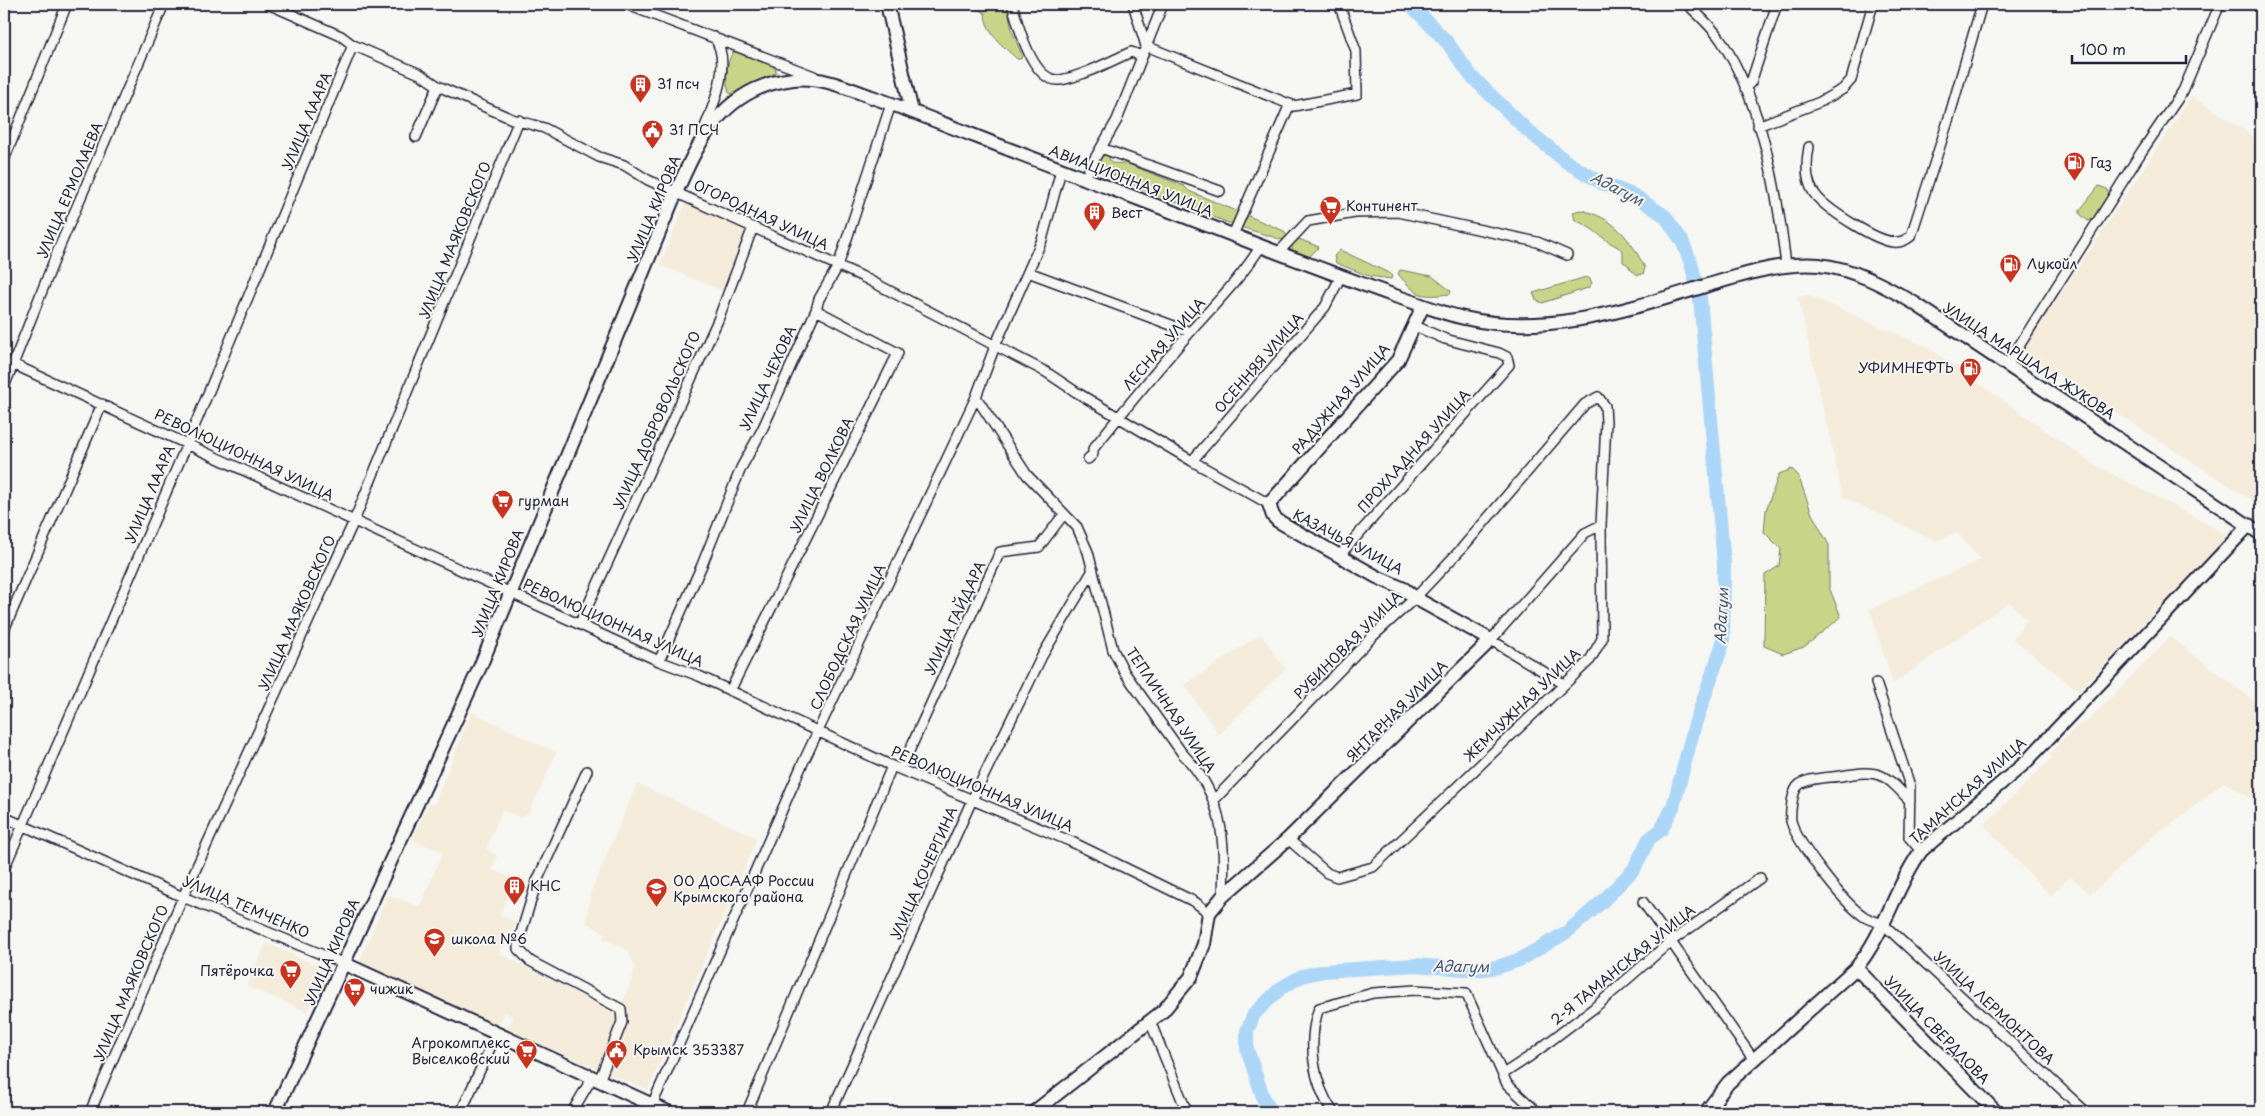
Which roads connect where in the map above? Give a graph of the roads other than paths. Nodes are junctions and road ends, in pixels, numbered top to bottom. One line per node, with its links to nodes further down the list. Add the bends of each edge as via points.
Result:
1 (67, 4): 31 (street)
2 (164, 4): 52 (street, УЛИЦА ЕРМОЛАЕВА, via 59,248)
3 (268, 4): 16 (street, ОГОРОДНАЯ УЛИЦА, via 341,36)
4 (625, 4): 15 (street, АВИАЦИОННАЯ УЛИЦА)
5 (887, 4): 24 (main road)
6 (1012, 4): 18 (street, via 1034,62 1050,79 1070,77 1131,52)
7 (1133, 4): 17 (street)
8 (1162, 4): 17 (street)
9 (1339, 4): 23 (street, via 1356,51 1357,94 1294,106)
10 (1687, 4): 21 (street, via 1707,22 1721,41)
11 (1777, 4): 21 (street, via 1751,82)
12 (1873, 4): 26 (street, via 1851,80 1843,89 1788,116)
13 (1982, 4): 28 (street, via 1911,236 1894,242 1881,238 1817,197 1808,180)
14 (2220, 4): 53 (street, via 2183,91)
15 (714, 37): 19 (street, АВИАЦИОННАЯ УЛИЦА); 30 (street, via 720,49 720,80)
16 (353, 46): 20 (street, ОГОРОДНАЯ УЛИЦА, via 420,74); 59 (street, УЛИЦА ЛААРА)
17 (1146, 46): 18 (street); 23 (street)
18 (1142, 56): 29 (street, via 1117,120)
19 (826, 81): 22 (main road, АВИАЦИОННАЯ УЛИЦА); 30 (main road, УЛИЦА КИРОВА, via 790,79 745,96 714,122)
20 (438, 86): 25 (street, ОГОРОДНАЯ УЛИЦА); 27 (street)
21 (1745, 88): 26 (street)
22 (891, 104): 24 (main road, АВИАЦИОННАЯ УЛИЦА); 42 (street, УЛИЦА ЧЕХОВА)
23 (1290, 104): 37 (street)
24 (912, 112): 32 (main road, АВИАЦИОННАЯ УЛИЦА)
25 (519, 120): 34 (street, ОГОРОДНАЯ УЛИЦА, via 544,128 599,157 624,165 648,180); 64 (street, УЛИЦА МАЯКОВСКОГО)
26 (1758, 126): 41 (street, via 1774,180)
27 (416, 136)
28 (1809, 146)
29 (1101, 148): 33 (street); 35 (street)
30 (694, 155): 34 (main road, УЛИЦА КИРОВА)
31 (4, 160)
32 (1061, 170): 33 (main road, АВИАЦИОННАЯ УЛИЦА); 44 (street, СЛОБОДСКАЯ УЛИЦА, via 1042,240)
33 (1085, 179): 37 (main road, АВИАЦИОННАЯ УЛИЦА)
34 (677, 191): 36 (street, ОГОРОДНАЯ УЛИЦА); 70 (main road, УЛИЦА КИРОВА)
35 (1220, 191)
36 (753, 227): 42 (street, ОГОРОДНАЯ УЛИЦА); 72 (street, УЛИЦА ДОБРОВОЛЬСКОГО, via 718,320)
37 (1233, 235): 38 (main road, АВИАЦИОННАЯ УЛИЦА)
38 (1261, 246): 39 (main road, АВИАЦИОННАЯ УЛИЦА); 49 (street, ЛЕСНАЯ УЛИЦА, via 1245,272)
39 (1278, 253): 40 (street, via 1308,221 1356,212 1398,212 1537,242); 45 (main road, АВИАЦИОННАЯ УЛИЦА)
40 (1567, 255)
41 (1786, 265): 43 (main road, УЛИЦА МАРШАЛА ЖУКОВА); 53 (main road, УЛИЦА МАРШАЛА ЖУКОВА, via 1822,266 1864,276 1914,303)
42 (838, 266): 47 (street, УЛИЦА ЧЕХОВА, via 818,299); 50 (street, ОГОРОДНАЯ УЛИЦА)
43 (1761, 269): 46 (main road, АВИАЦИОННАЯ УЛИЦА, via 1582,321 1526,325 1464,318)
44 (1028, 272): 49 (street); 50 (street, СЛОБОДСКАЯ УЛИЦА)
45 (1340, 278): 46 (main road, АВИАЦИОННАЯ УЛИЦА); 61 (street, ОСЕННЯЯ УЛИЦА, via 1325,307)
46 (1423, 306): 48 (main road, РАДУЖНАЯ УЛИЦА)
47 (816, 310): 75 (street, УЛИЦА ЧЕХОВА, via 762,430 740,468); 78 (street, УЛИЦА ВОЛКОВА, via 898,353)
48 (1415, 326): 62 (main road, РАДУЖНАЯ УЛИЦА, via 1398,360); 68 (street, ПРОХЛАДНАЯ УЛИЦА, via 1445,339 1499,353 1506,357 1509,365)
49 (1190, 332): 58 (street, ЛЕСНАЯ УЛИЦА)
50 (995, 346): 56 (street, СЛОБОДСКАЯ УЛИЦА); 58 (street, КАЗАЧЬЯ УЛИЦА, via 1061,380)
51 (4, 360): 52 (street, РЕВОЛЮЦИОННАЯ УЛИЦА)
52 (14, 364): 54 (street, УЛИЦА ЕРМОЛАЕВА); 57 (street, РЕВОЛЮЦИОННАЯ УЛИЦА)
53 (2007, 365): 66 (main road, УЛИЦА МАРШАЛА ЖУКОВА)
54 (4, 387)
55 (1598, 396): 65 (street, ЖЕМЧУЖНАЯ УЛИЦА, via 1605,406 1606,422); 71 (street, РУБИНОВАЯ УЛИЦА, via 1585,404)
56 (976, 397): 63 (street, ТЕПЛИЧНАЯ УЛИЦА, via 1026,474); 79 (street, СЛОБОДСКАЯ УЛИЦА)
57 (102, 404): 59 (street, РЕВОЛЮЦИОННАЯ УЛИЦА); 73 (street)
58 (1119, 417): 60 (street, ЛЕСНАЯ УЛИЦА); 61 (street, КАЗАЧЬЯ УЛИЦА)
59 (187, 444): 64 (street, РЕВОЛЮЦИОННАЯ УЛИЦА); 87 (street, УЛИЦА ЛААРА)
60 (1088, 459)
61 (1192, 461): 62 (street, КАЗАЧЬЯ УЛИЦА)
62 (1269, 504): 68 (main road, КАЗАЧЬЯ УЛИЦА, via 1278,521)
63 (1064, 514): 69 (street, ТЕПЛИЧНАЯ УЛИЦА, via 1077,527); 81 (street, УЛИЦА ГАЙДАРА, via 1039,547 1000,552)
64 (354, 521): 70 (street, РЕВОЛЮЦИОННАЯ УЛИЦА); 93 (street, УЛИЦА МАЯКОВСКОГО)
65 (1601, 525): 74 (street, ЯНТАРНАЯ УЛИЦА, via 1585,533); 77 (street, ЖЕМЧУЖНАЯ УЛИЦА, via 1602,639 1590,660)
66 (2249, 525): 67 (main road, УЛИЦА МАРШАЛА ЖУКОВА); 89 (main road, ТАМАНСКАЯ УЛИЦА, via 2025,764)
67 (2261, 534)
68 (1339, 556): 71 (main road, КАЗАЧЬЯ УЛИЦА, via 1404,589)
69 (1092, 570): 83 (street, УЛИЦА КОЧЕРГИНА, via 1042,656); 84 (street, ТЕПЛИЧНАЯ УЛИЦА, via 1113,650 1121,666 1193,764)
70 (510, 593): 72 (street, РЕВОЛЮЦИОННАЯ УЛИЦА); 98 (main road, УЛИЦА КИРОВА, via 480,667)
71 (1415, 598): 74 (main road, КАЗАЧЬЯ УЛИЦА); 84 (street, РУБИНОВАЯ УЛИЦА, via 1371,638)
72 (580, 623): 75 (street, РЕВОЛЮЦИОННАЯ УЛИЦА)
73 (4, 630)
74 (1491, 640): 77 (street, КАЗАЧЬЯ УЛИЦА); 88 (main road, ЯНТАРНАЯ УЛИЦА)
75 (659, 661): 78 (street, РЕВОЛЮЦИОННАЯ УЛИЦА)
76 (1876, 682): 85 (street, via 1910,786)
77 (1564, 684): 88 (street, ЖЕМЧУЖНАЯ УЛИЦА, via 1373,866 1337,877 1327,873)
78 (730, 691): 79 (street, РЕВОЛЮЦИОННАЯ УЛИЦА)
79 (818, 732): 80 (street, РЕВОЛЮЦИОННАЯ УЛИЦА); 106 (street, СЛОБОДСКАЯ УЛИЦА)
80 (892, 766): 81 (street, РЕВОЛЮЦИОННАЯ УЛИЦА); 112 (street)
81 (901, 769): 83 (street, РЕВОЛЮЦИОННАЯ УЛИЦА)
82 (588, 771): 104 (street, via 537,881 518,949 530,961 621,1009 622,1022)
83 (972, 800): 95 (street, РЕВОЛЮЦИОННАЯ УЛИЦА, via 1072,842 1195,902); 113 (street, УЛИЦА КОЧЕРГИНА)
84 (1214, 800): 92 (street, ТЕПЛИЧНАЯ УЛИЦА, via 1224,837)
85 (1910, 801): 89 (street, via 1909,838); 96 (street, УЛИЦА ЛЕРМОНТОВА, via 1889,779 1876,773 1856,773 1806,782 1798,787 1793,799 1791,820 1846,903 1864,917)
86 (4, 817): 87 (street, УЛИЦА ТЕМЧЕНКО)
87 (22, 826): 90 (street, УЛИЦА ЛААРА); 93 (street, УЛИЦА ТЕМЧЕНКО)
88 (1288, 839): 92 (main road, ЯНТАРНАЯ УЛИЦА)
89 (1921, 851): 96 (main road, ТАМАНСКАЯ УЛИЦА, via 1909,868)
90 (4, 869)
91 (1760, 878): 97 (street, 2-Я ТАМАНСКАЯ УЛИЦА)
92 (1223, 896): 95 (main road, ЯНТАРНАЯ УЛИЦА)
93 (184, 897): 98 (street, УЛИЦА ТЕМЧЕНКО); 107 (street, УЛИЦА МАЯКОВСКОГО)
94 (1643, 902): 97 (street)
95 (1209, 913): 100 (main road, via 1204,944 1190,977 1174,1000)
96 (1883, 924): 99 (main road, ТАМАНСКАЯ УЛИЦА, via 1870,952); 120 (street, УЛИЦА ЛЕРМОНТОВА)
97 (1670, 942): 102 (street); 103 (street, 2-Я ТАМАНСКАЯ УЛИЦА, via 1594,1008)
98 (345, 964): 101 (main road, УЛИЦА ТЕМЧЕНКО); 108 (main road, УЛИЦА КИРОВА)
99 (1856, 968): 102 (main road, ТАМАНСКАЯ УЛИЦА); 119 (main road, УЛИЦА СВЕРДЛОВА)
100 (1150, 1021): 114 (main road); 115 (street)
101 (496, 1034): 104 (main road, УЛИЦА ТЕМЧЕНКО); 109 (street)
102 (1754, 1060): 105 (main road, ТАМАНСКАЯ УЛИЦА, via 1728,1084)
103 (1503, 1074): 116 (street, via 1466,993 1415,990 1373,993 1319,1008 1314,1023 1316,1079); 117 (street, via 1507,1084)
104 (595, 1079): 106 (main road, УЛИЦА ТЕМЧЕНКО); 110 (street)
105 (1709, 1108): 118 (street)
106 (651, 1109): 111 (main road, УЛИЦА ТЕМЧЕНКО)
107 (90, 1112)
108 (276, 1112)
109 (461, 1112)
110 (572, 1112)
111 (668, 1112)
112 (747, 1112)
113 (831, 1112)
114 (1034, 1112)
115 (1188, 1112)
116 (1333, 1112)
117 (1537, 1112)
118 (1725, 1112)
119 (1996, 1112)
120 (2086, 1112)

